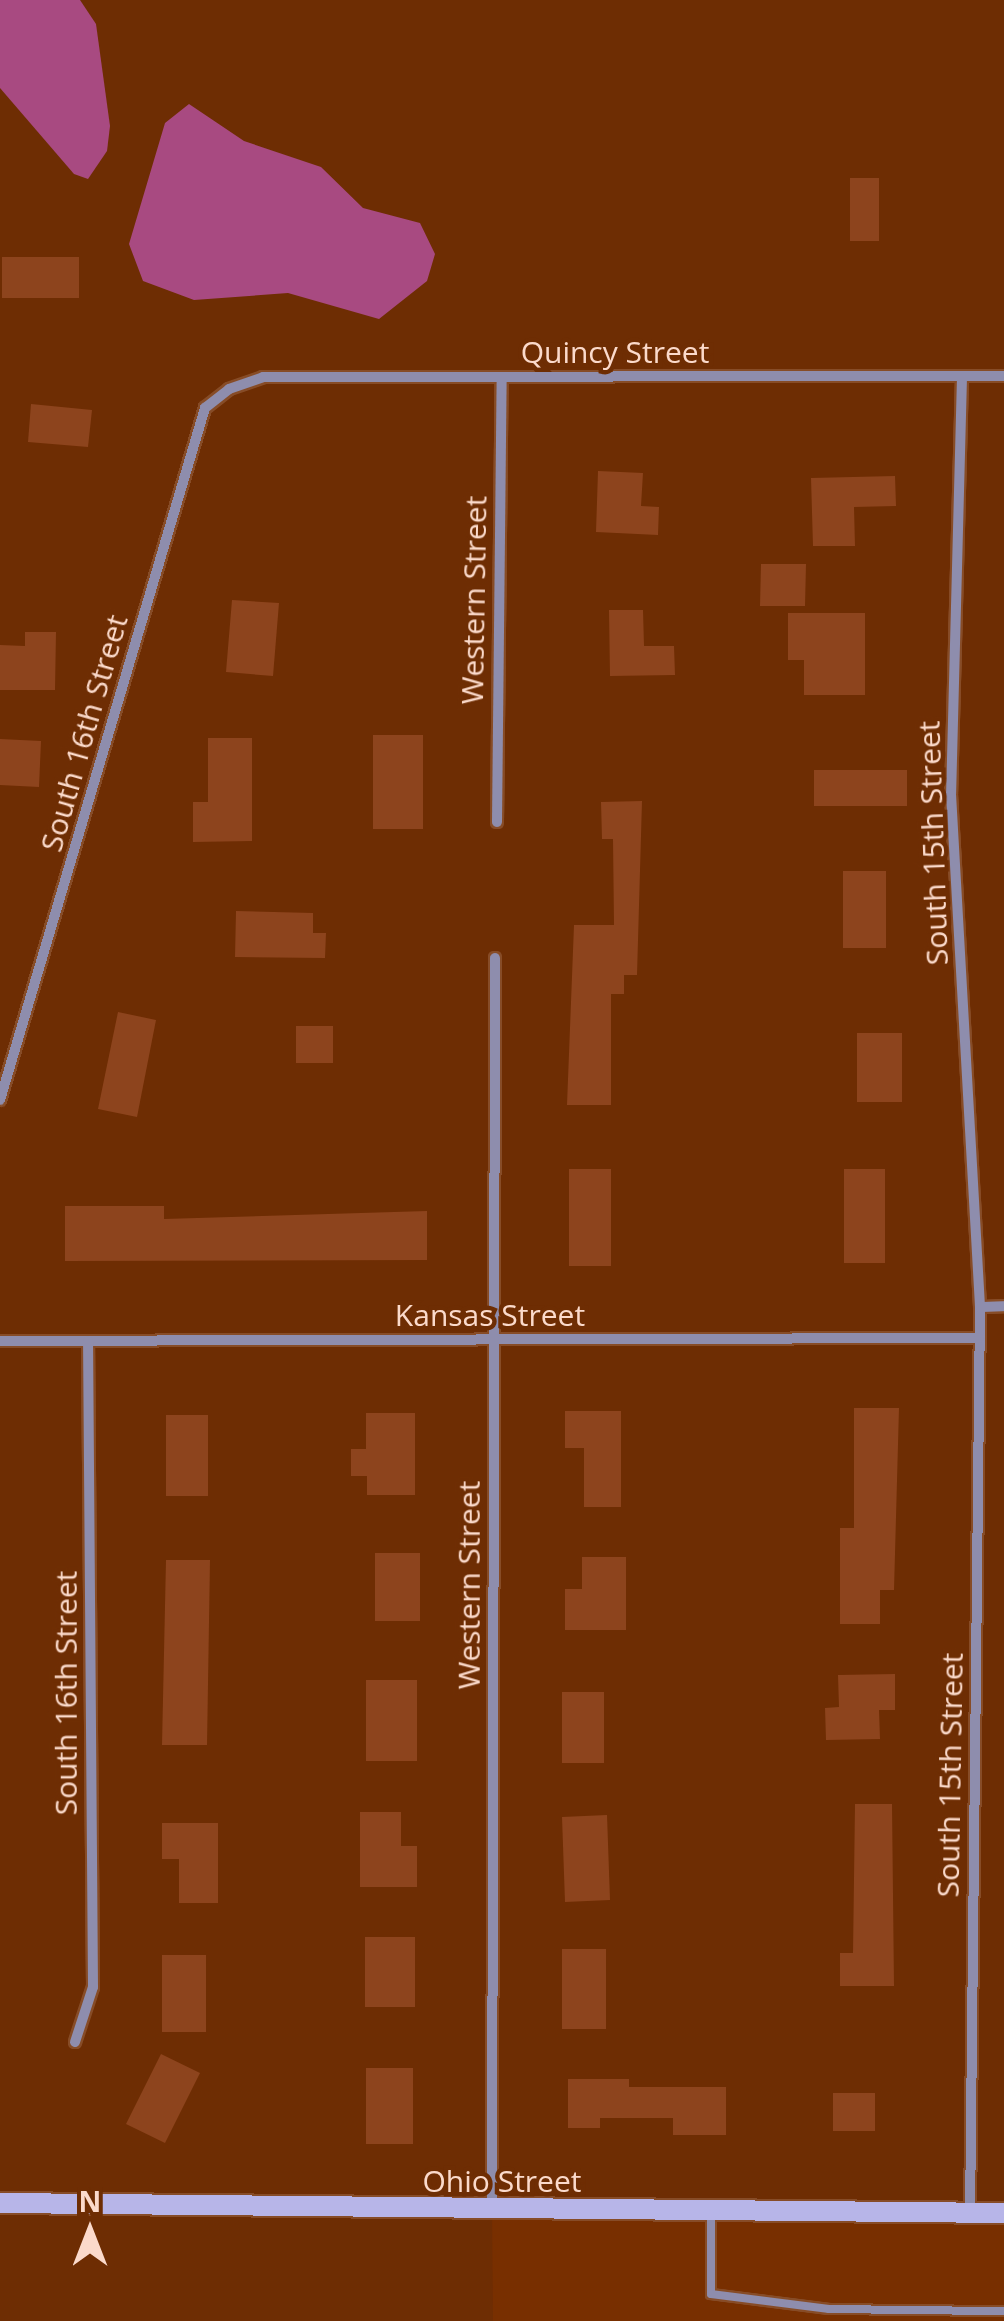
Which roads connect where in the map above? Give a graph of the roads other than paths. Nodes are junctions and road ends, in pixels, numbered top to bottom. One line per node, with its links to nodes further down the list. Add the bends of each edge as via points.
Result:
1 (962, 376): 2 (street, Quincy Street); 3 (street, Quincy Street); 8 (street, South 15th Street, via 951,794)
2 (1004, 376)
3 (502, 378): 4 (street, Quincy Street, via 262,377); 5 (street, Western Street)
4 (229, 389): 7 (street, South 16th Street, via 205,408)
5 (497, 822)
6 (495, 958): 11 (street, Western Street)
7 (0, 1100)
8 (980, 1306): 9 (street); 10 (street, South 15th Street)
9 (1004, 1306)
10 (980, 1338): 11 (street, Kansas Street); 19 (street, South 15th Street)
11 (493, 1340): 13 (street, Kansas Street); 16 (street, Western Street)
12 (0, 1341): 13 (street, Kansas Street)
13 (88, 1341): 14 (street, South 16th Street, via 93,1987)
14 (75, 2042)
15 (0, 2203): 16 (street, Ohio Street)
16 (492, 2212): 17 (street, Ohio Street)
17 (711, 2212): 19 (street, Ohio Street); 20 (lane, via 711,2294 830,2309)
18 (1004, 2212): 19 (street, Ohio Street)
19 (970, 2213)
20 (1004, 2310)

